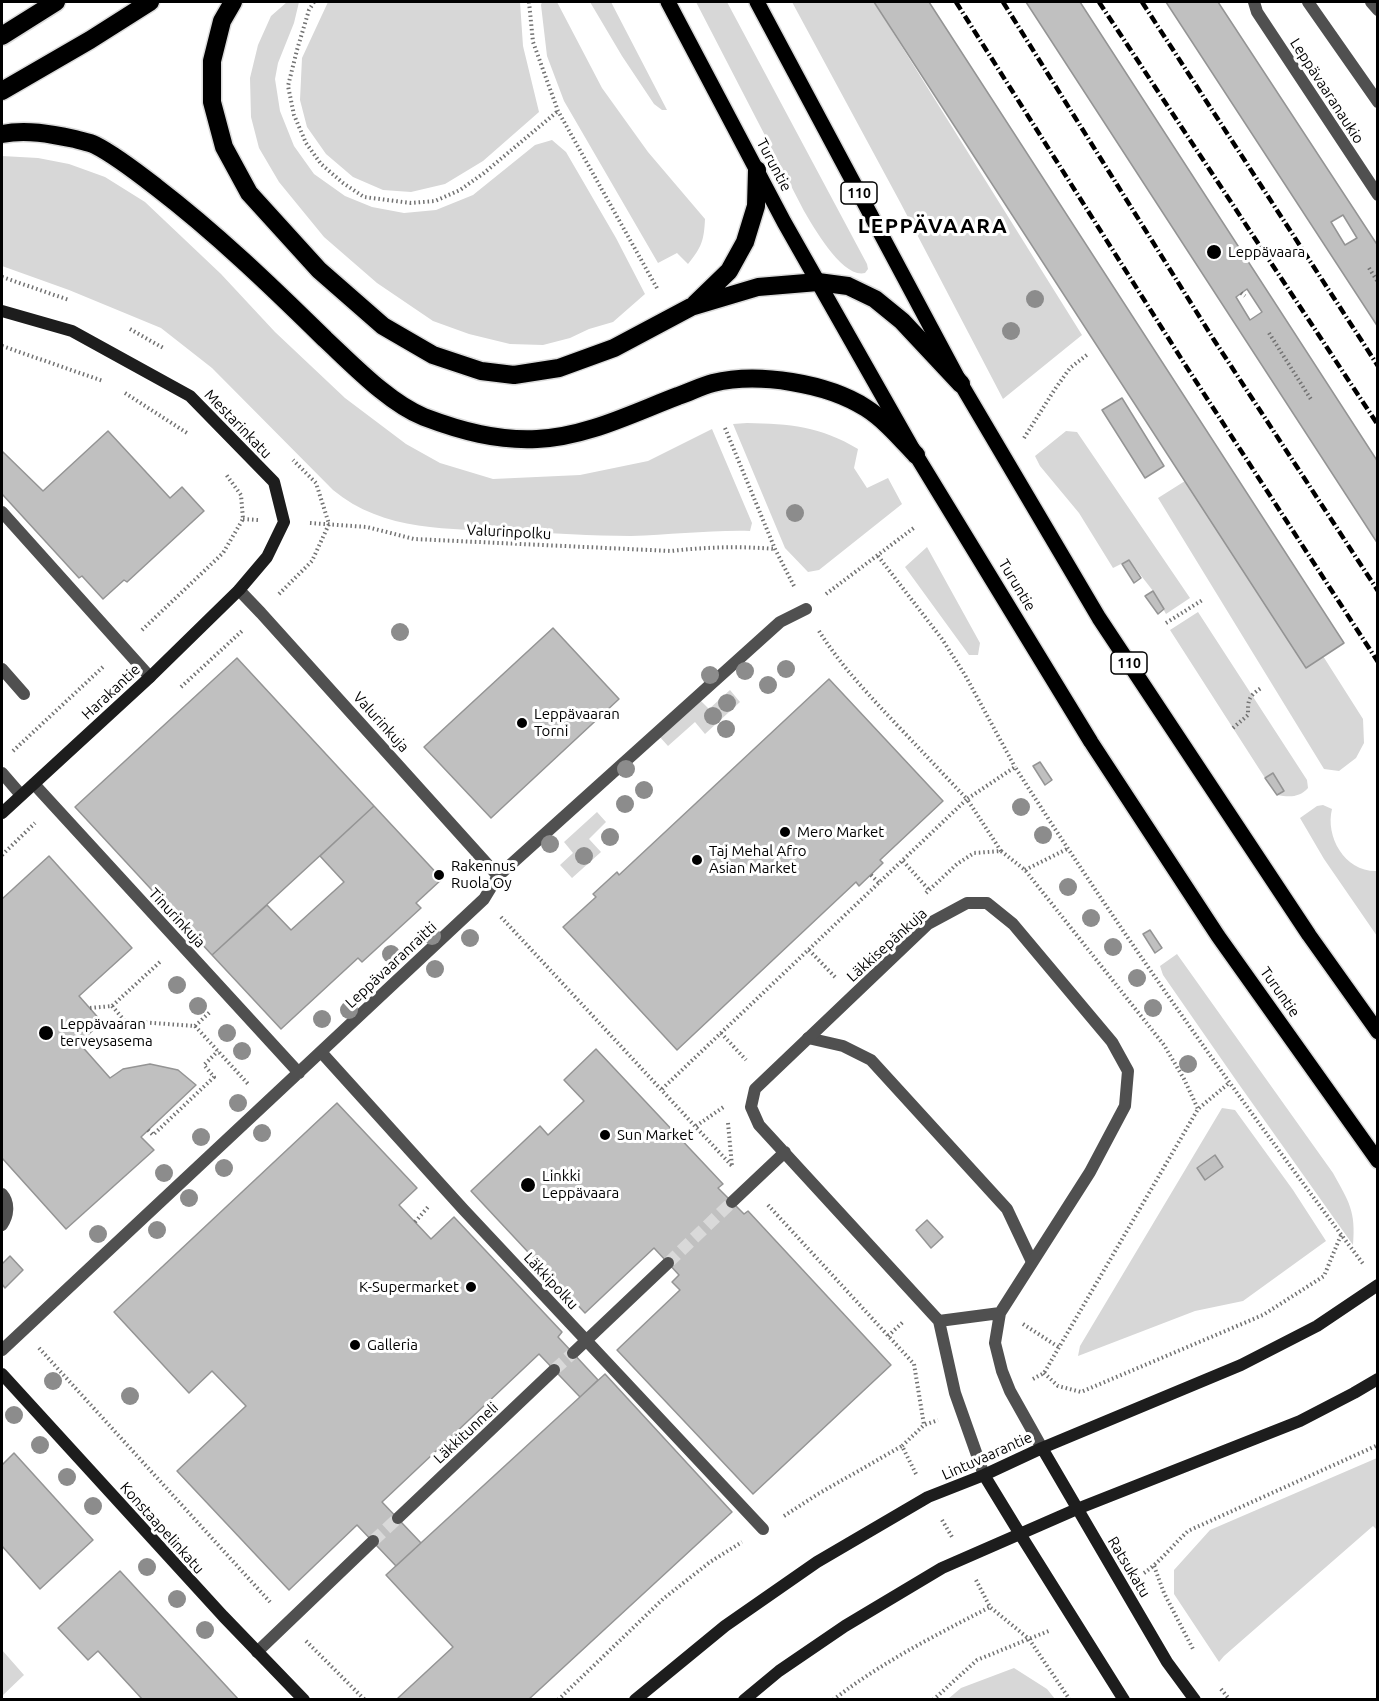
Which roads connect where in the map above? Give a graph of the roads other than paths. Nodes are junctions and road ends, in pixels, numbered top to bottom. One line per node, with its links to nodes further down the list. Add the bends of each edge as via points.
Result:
1 (56, 2): 10 (highway)
2 (150, 2): 11 (highway)
3 (232, 2): 17 (highway, via 222,21 212,61 212,102 224,147 249,193 319,270 383,326 433,355 481,371 514,375 559,368 614,348)
4 (668, 2): 14 (main road, Turuntie)
5 (757, 2): 19 (main road, 110)
6 (1254, 2): 15 (street, Leppävaaranaukio)
7 (1308, 2): 12 (street)
8 (1371, 2): 9 (street)
9 (1377, 10)
10 (2, 36)
11 (2, 91)
12 (1377, 102)
13 (2, 134): 20 (highway, via 54,134 93,144 190,213 369,381 414,413 456,429 496,438 538,439 583,432 712,383 780,379 826,391 867,408)
14 (756, 170): 16 (main road, Turuntie); 17 (highway, via 756,206 745,242 729,271)
15 (1377, 195)
16 (818, 282): 17 (highway, via 758,287); 19 (highway, via 848,286 876,299); 20 (main road, Turuntie)
17 (691, 308)
18 (2, 311): 22 (main road, Mestarinkatu, via 72,331 190,396 274,482 284,522 267,557)
19 (961, 384): 32 (main road, 110, via 1099,618)
20 (916, 455): 37 (main road, Turuntie, via 1091,742 1218,936)
21 (2, 512): 25 (street)
22 (239, 590): 25 (main road, Harakantie); 31 (street, Valurinkuja)
23 (806, 609): 31 (street, Leppävaaranraitti, via 780,622)
24 (2, 669): 26 (street)
25 (150, 677): 28 (main road, Harakantie)
26 (24, 694)
27 (2, 773): 29 (street)
28 (34, 784): 29 (main road, Harakantie); 35 (street, Tinurinkuja)
29 (21, 795): 30 (main road, Harakantie)
30 (2, 813)
31 (498, 876): 34 (street, Leppävaaranraitti, via 484,898)
32 (1377, 1032)
33 (808, 1038): 36 (street, Läkkisepänkuja, via 755,1089 751,1107 759,1125); 41 (street, via 843,1046 872,1060 1007,1209); 41 (street, Läkkisepänkuja, via 928,924 967,903 987,903 1013,924 1112,1041 1128,1071 1125,1106 1090,1172)
34 (321, 1052): 35 (street, Leppävaaranraitti); 46 (street, Läkkipolku)
35 (299, 1072): 47 (street, Leppävaaranraitti)
36 (784, 1152): 39 (street); 45 (street, Läkkisepänkuja)
37 (1377, 1161)
38 (2, 1194): 40 (street, via 8,1211)
39 (732, 1202)
40 (2, 1225)
41 (1032, 1262): 44 (street, Läkkisepänkuja)
42 (668, 1263): 46 (street)
43 (1377, 1286): 52 (main road, Lintuvaarantie, via 1317,1326 1241,1365)
44 (1000, 1313): 45 (street); 52 (street, Läkkisepänkuja, via 995,1343 1002,1371)
45 (939, 1321): 53 (street, Läkkisepänkuja, via 955,1393)
46 (586, 1340): 48 (street); 56 (street, Läkkipolku)
47 (2, 1350)
48 (573, 1353)
49 (555, 1370): 55 (street, Läkkitunneli)
50 (2, 1374): 59 (main road, Konstaapelinkatu)
51 (1377, 1379): 54 (main road, via 1300,1421)
52 (1042, 1448): 53 (main road, Lintuvaarantie); 54 (main road, Ratsukatu)
53 (984, 1475): 57 (main road); 61 (main road, Lintuvaarantie, via 928,1497 817,1562 725,1626)
54 (1077, 1509): 57 (main road); 64 (main road, Ratsukatu, via 1167,1662)
55 (398, 1518)
56 (763, 1529)
57 (1020, 1534): 62 (main road, via 942,1568 845,1626); 63 (main road)
58 (373, 1541): 59 (street)
59 (257, 1652): 60 (main road, Konstaapelinkatu)
60 (304, 1700)
61 (635, 1700)
62 (744, 1700)
63 (1124, 1700)
64 (1195, 1700)

